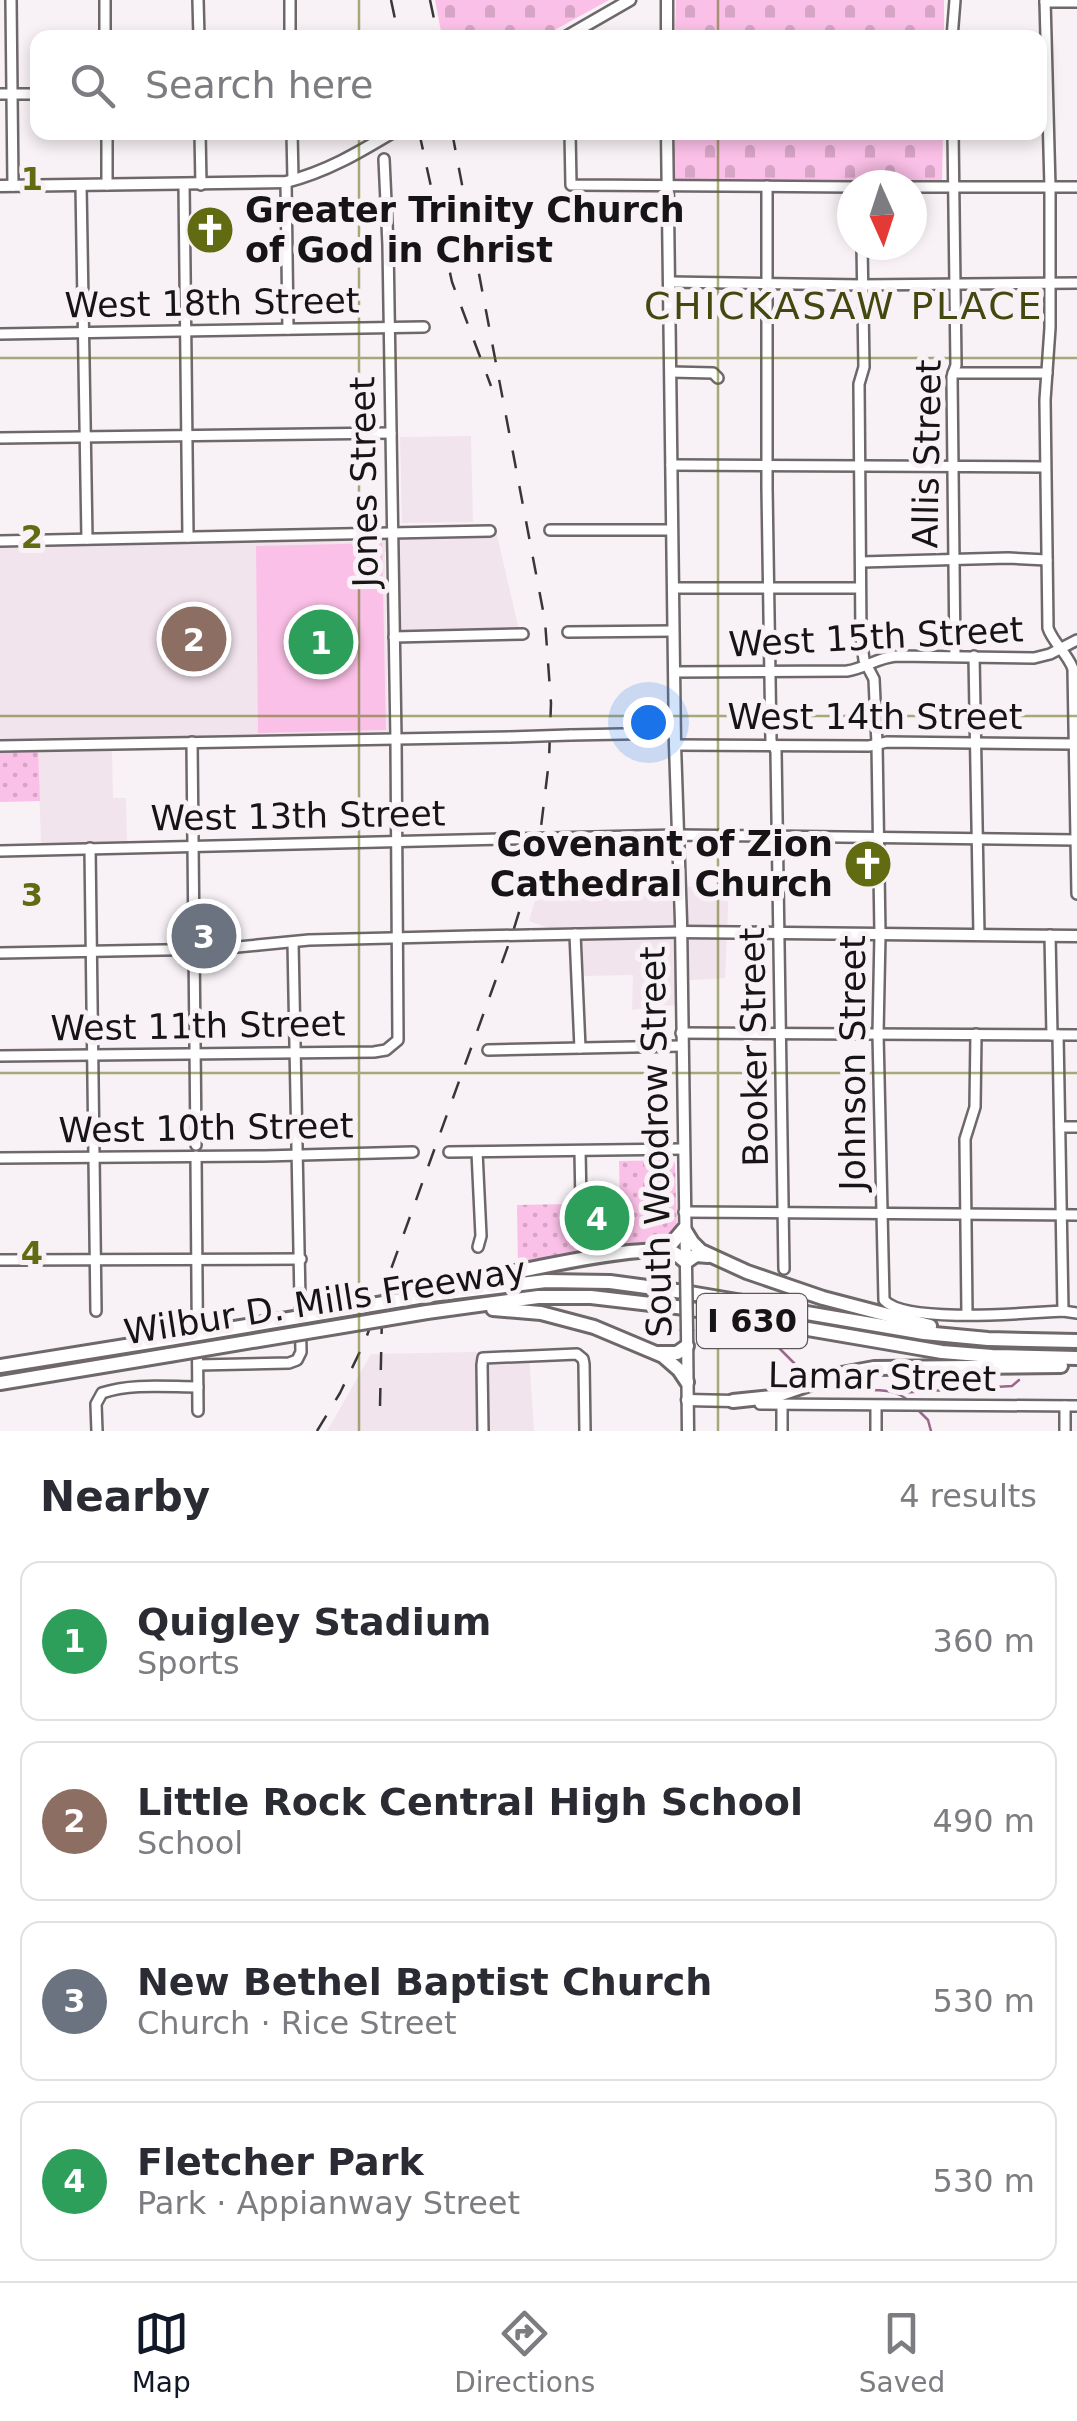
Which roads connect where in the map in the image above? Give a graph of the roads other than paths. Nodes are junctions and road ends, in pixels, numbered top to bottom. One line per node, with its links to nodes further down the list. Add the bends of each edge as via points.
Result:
1 (11, 0): 18 (street)
2 (105, 0): 10 (street)
3 (198, 0): 11 (street)
4 (290, 0): 12 (street)
5 (630, 0): 13 (main road)
6 (668, 0): 14 (main road)
7 (955, 0): 15 (street)
8 (1045, 1): 9 (street); 16 (street)
9 (1077, 2)
10 (105, 30)
11 (198, 30)
12 (290, 30)
13 (580, 30)
14 (667, 30)
15 (953, 30)
16 (1044, 30)
17 (0, 94): 18 (street)
18 (12, 94): 19 (street); 35 (street)
19 (30, 94)
20 (106, 140): 32 (street)
21 (200, 140): 33 (street)
22 (292, 140): 29 (street)
23 (380, 140): 29 (main road)
24 (570, 140): 38 (street, via 570,185)
25 (667, 140): 38 (main road, South Woodrow Street)
26 (953, 140): 37 (street, Allis Street)
27 (1047, 140): 41 (street)
28 (384, 158): 52 (street, Jones Street)
29 (290, 181): 33 (main road); 51 (street)
30 (184, 184): 32 (main road); 33 (main road); 53 (street)
31 (81, 185): 32 (main road); 35 (main road); 54 (street)
32 (107, 185)
33 (201, 185)
34 (0, 186): 35 (main road)
35 (13, 186)
36 (767, 186): 38 (street); 39 (street); 45 (street, Booker Street)
37 (956, 186): 40 (street); 41 (street); 46 (street, Allis Street)
38 (667, 187): 44 (main road, South Woodrow Street)
39 (837, 187)
40 (927, 187)
41 (1050, 187): 42 (street); 47 (street)
42 (1077, 187)
43 (862, 260): 49 (street, Johnson Street)
44 (669, 282): 45 (street); 56 (main road, South Woodrow Street)
45 (767, 282): 49 (street); 65 (street, Booker Street)
46 (954, 282): 47 (street); 49 (street); 58 (street, Allis Street)
47 (1049, 282): 48 (street); 57 (street)
48 (1077, 283)
49 (862, 285): 66 (street, Johnson Street)
50 (424, 327): 52 (street, West 18th Street)
51 (288, 328): 52 (street, West 18th Street); 53 (street, West 18th Street)
52 (388, 328): 60 (street, Jones Street)
53 (186, 332): 54 (street, West 18th Street); 62 (street)
54 (84, 333): 55 (street, West 18th Street); 61 (street)
55 (0, 334)
56 (670, 372): 59 (street); 64 (main road, South Woodrow Street)
57 (1047, 373): 58 (street); 68 (street)
58 (953, 374): 67 (street, Allis Street)
59 (718, 378)
60 (391, 432): 62 (street); 72 (street, Jones Street)
61 (85, 436): 62 (street); 63 (street); 74 (street)
62 (187, 436): 73 (street)
63 (0, 438)
64 (671, 465): 65 (street); 70 (main road, South Woodrow Street)
65 (767, 466): 66 (street); 81 (street, Booker Street)
66 (861, 466): 67 (street); 78 (street, Johnson Street)
67 (954, 467): 68 (street); 77 (street, Allis Street)
68 (1046, 467): 76 (street)
69 (550, 530): 70 (street)
70 (672, 530): 79 (main road, South Woodrow Street)
71 (490, 531): 72 (street)
72 (393, 532): 73 (street); 85 (street, Jones Street)
73 (188, 537): 74 (street)
74 (87, 539): 75 (street)
75 (0, 541)
76 (1047, 560): 77 (street); 87 (street, via 1048,628)
77 (954, 561): 78 (street); 88 (street, Allis Street)
78 (861, 562): 80 (street, Johnson Street)
79 (673, 588): 81 (street); 82 (main road, South Woodrow Street)
80 (860, 588): 81 (street); 90 (street, Johnson Street)
81 (769, 589): 92 (street, Booker Street)
82 (674, 631): 83 (street); 91 (main road, South Woodrow Street)
83 (568, 632)
84 (523, 634): 85 (street)
85 (394, 637): 93 (street, Jones Street)
86 (1077, 640): 87 (street, West 15th Street)
87 (1060, 648): 89 (street, West 15th Street, via 1034,658); 98 (street, via 1073,669)
88 (955, 656): 89 (street, West 15th Street); 90 (street, West 15th Street, via 890,656)
89 (974, 656): 97 (street)
90 (868, 664): 92 (street, West 15th Street, via 846,671); 96 (street, Johnson Street)
91 (674, 672): 92 (street, West 15th Street); 94 (main road, South Woodrow Street)
92 (772, 672): 100 (street, Booker Street)
93 (396, 739): 94 (street, West 14th Street, bridge); 95 (street, West 14th Street); 107 (street, Jones Street)
94 (675, 739): 100 (street, West 14th Street); 102 (main road, South Woodrow Street)
95 (192, 742): 99 (street, West 14th Street); 108 (street)
96 (878, 744): 97 (street, West 14th Street); 100 (street, West 14th Street); 104 (street, Johnson Street)
97 (975, 744): 98 (street, West 14th Street); 105 (street)
98 (1074, 744): 101 (street)
99 (0, 746)
100 (774, 746): 103 (street, Booker Street)
101 (1076, 766): 106 (street)
102 (677, 835): 103 (street, West 13th Street); 107 (street, West 13th Street, bridge); 112 (main road, South Woodrow Street)
103 (778, 836): 104 (street, West 13th Street); 113 (street, Booker Street)
104 (878, 838): 105 (street, West 13th Street); 115 (street, Johnson Street)
105 (977, 839): 106 (street, West 13th Street); 116 (street)
106 (1077, 840): 111 (street)
107 (397, 842): 108 (street, West 13th Street); 119 (street, Jones Street)
108 (194, 846): 109 (street, West 13th Street); 121 (street)
109 (90, 848): 110 (street, West 13th Street); 122 (street)
110 (0, 851)
111 (1077, 894)
112 (680, 932): 113 (main road); 114 (street); 124 (main road, South Woodrow Street)
113 (780, 933): 115 (main road); 125 (street, Booker Street)
114 (575, 934): 119 (street, bridge); 132 (street)
115 (880, 934): 116 (main road); 126 (street, Johnson Street)
116 (979, 935): 117 (main road)
117 (1050, 935): 118 (main road); 128 (street)
118 (1077, 936)
119 (398, 938): 120 (street); 130 (street, Jones Street)
120 (293, 942): 121 (street); 134 (street)
121 (194, 950): 122 (street); 136 (street)
122 (92, 951): 123 (street); 135 (street)
123 (0, 952)
124 (681, 1033): 125 (street); 131 (main road, South Woodrow Street)
125 (780, 1034): 126 (street); 151 (street, Booker Street)
126 (878, 1034): 127 (street); 152 (street, Johnson Street)
127 (976, 1034): 128 (street); 153 (street)
128 (1055, 1035): 129 (street); 138 (street)
129 (1077, 1035)
130 (395, 1044): 134 (street, West 11th Street, via 374,1052)
131 (681, 1046): 132 (street); 140 (main road, South Woodrow Street)
132 (580, 1048): 133 (street)
133 (488, 1050)
134 (296, 1052): 136 (street, West 11th Street); 146 (street)
135 (92, 1054): 136 (street, West 11th Street); 137 (street, West 11th Street); 147 (street)
136 (194, 1054): 141 (street)
137 (0, 1056)
138 (1060, 1127): 139 (street); 154 (street)
139 (1077, 1128)
140 (683, 1149): 142 (street); 150 (main road, South Woodrow Street)
141 (196, 1151): 146 (street, West 10th Street); 147 (street, West 10th Street); 163 (street)
142 (580, 1151): 145 (street); 149 (street)
143 (413, 1152): 146 (street, West 10th Street)
144 (449, 1152): 145 (street)
145 (478, 1152): 157 (street)
146 (298, 1155): 160 (street)
147 (94, 1157): 148 (street, West 10th Street); 162 (street)
148 (0, 1158)
149 (581, 1203)
150 (684, 1212): 151 (street); 156 (main road, South Woodrow Street)
151 (783, 1213): 152 (street); 165 (street, Booker Street)
152 (882, 1214): 153 (street); 171 (street, Johnson Street, via 885,1303)
153 (965, 1214): 154 (street); 171 (street)
154 (1062, 1215): 155 (street); 169 (street)
155 (1077, 1216)
156 (684, 1229): 158 (highway); 159 (highway); 164 (main road, South Woodrow Street)
157 (478, 1247)
158 (654, 1250): 164 (highway, via 674,1252); 166 (highway)
159 (711, 1256): 164 (highway, via 696,1254); 172 (highway, via 823,1298)
160 (300, 1259): 163 (street); 178 (street, via 299,1357)
161 (0, 1260): 162 (street)
162 (96, 1260): 163 (street); 168 (street)
163 (198, 1260): 178 (street)
164 (686, 1265): 174 (main road, South Woodrow Street, bridge)
165 (784, 1269)
166 (431, 1292): 172 (highway, Wilbur D. Mills Freeway / I 630, via 610,1282 924,1333); 177 (highway, Wilbur D. Mills Freeway, bridge)
167 (450, 1308): 175 (highway, via 563,1317); 176 (highway, Wilbur D. Mills Freeway / I 630, via 538,1297 614,1299 942,1352); 180 (highway, Wilbur D. Mills Freeway / I 630, bridge)
168 (96, 1311)
169 (1064, 1311): 170 (street); 171 (street)
170 (1077, 1313)
171 (967, 1314)
172 (1011, 1340): 173 (highway, Wilbur D. Mills Freeway / I 630)
173 (1077, 1342)
174 (687, 1346): 175 (highway); 179 (main road, South Woodrow Street)
175 (657, 1353): 179 (highway)
176 (1077, 1362): 183 (highway, via 874,1368 772,1398)
177 (7, 1365)
178 (198, 1365): 181 (street)
179 (687, 1382): 182 (main road, South Woodrow Street)
180 (0, 1383)
181 (198, 1387): 188 (street); 189 (street, via 102,1393)
182 (687, 1400): 183 (main road, Lamar Street); 192 (main road, South Woodrow Street)
183 (733, 1401): 184 (street, Lamar Street)
184 (782, 1404): 185 (street, Lamar Street); 193 (street)
185 (876, 1406): 186 (street, Lamar Street); 194 (street)
186 (1065, 1406): 187 (street, Lamar Street); 195 (street)
187 (1077, 1406)
188 (198, 1411)
189 (96, 1431)
190 (483, 1431): 191 (street, via 484,1358 580,1356)
191 (585, 1431)
192 (688, 1431)
193 (782, 1431)
194 (876, 1431)
195 (1065, 1431)

